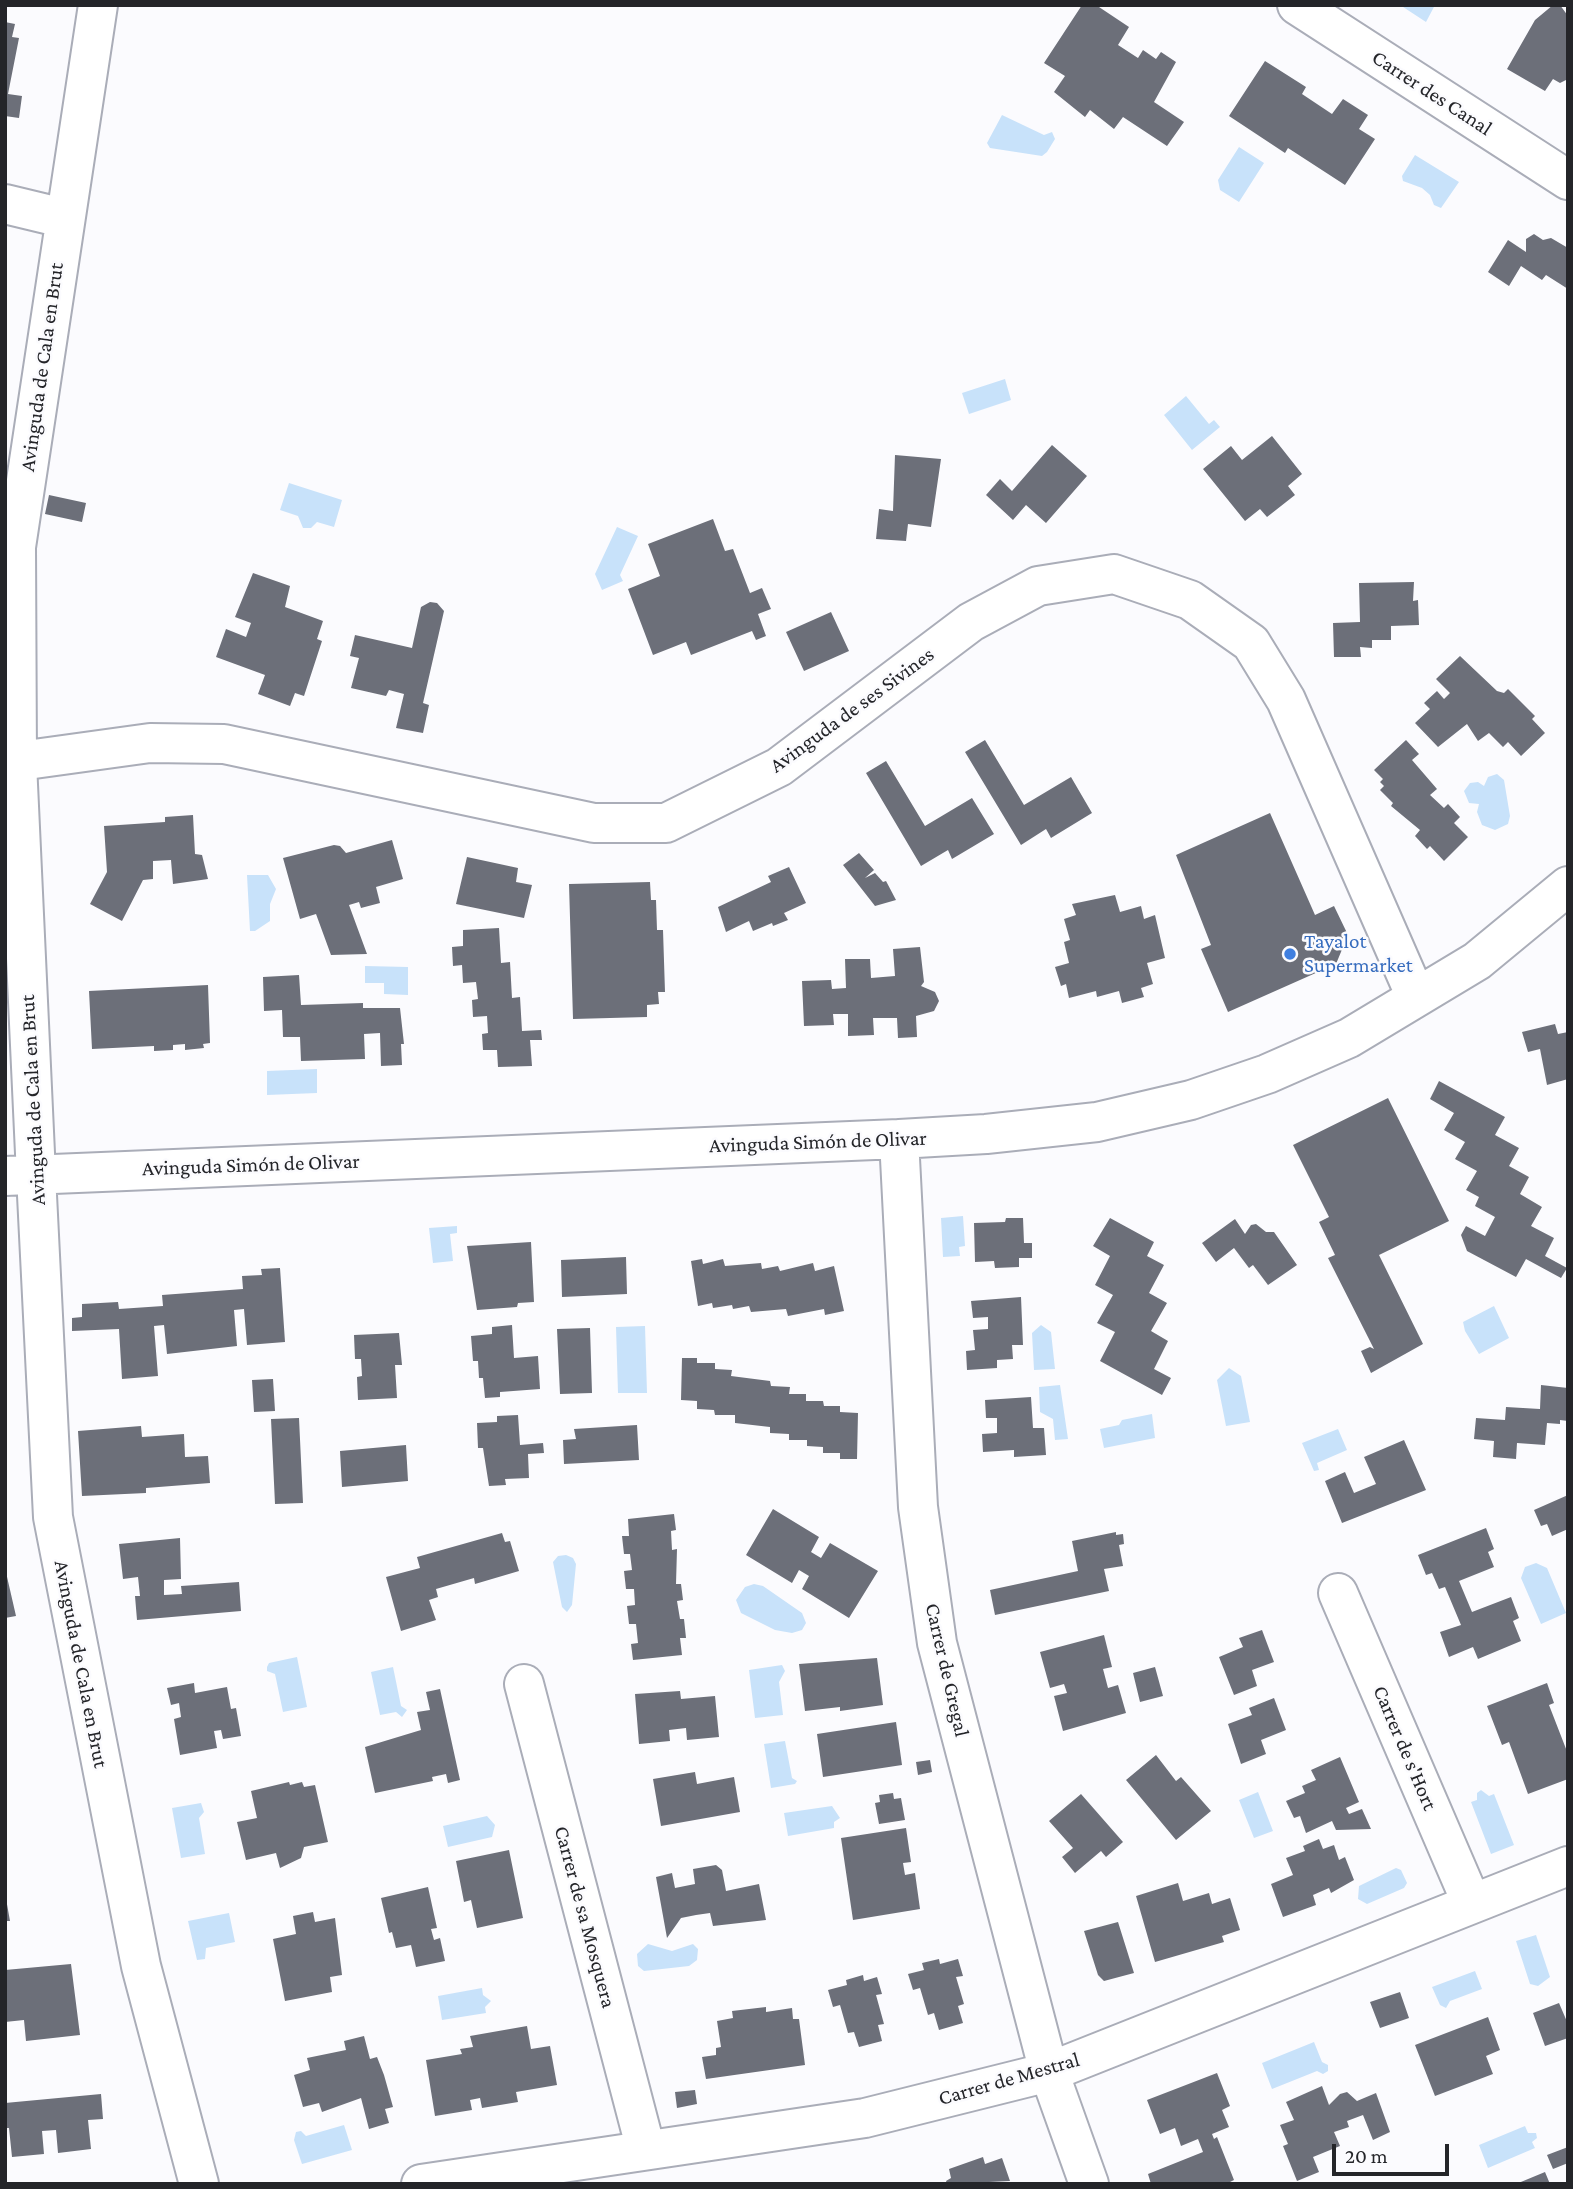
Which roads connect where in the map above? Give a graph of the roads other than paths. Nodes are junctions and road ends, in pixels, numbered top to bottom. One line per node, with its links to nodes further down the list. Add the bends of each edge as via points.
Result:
1 (98, 5): 5 (street, Avinguda de Cala en Brut)
2 (1297, 5): 3 (street, Carrer des Canal)
3 (1568, 180)
4 (5, 204): 5 (street)
5 (63, 218): 6 (street, Avinguda de Cala en Brut, via 16,547)
6 (11, 763): 8 (street, Avinguda de ses Sivines, via 150,743 224,744 594,823 666,823 779,767 971,622 1038,586 1114,575 1190,600 1251,643 1286,700); 10 (street, Avinguda de Cala en Brut)
7 (1568, 886): 8 (street, Avinguda Simón de Olivar, via 1477,961)
8 (1416, 997): 9 (street, Avinguda Simón de Olivar, via 1349,1038 1267,1074 1191,1100 1097,1122)
9 (900, 1139): 10 (street, Avinguda Simón de Olivar); 15 (street, Carrer de Gregal, via 918,1507 937,1643)
10 (21, 1175): 17 (street, Avinguda de Cala en Brut, via 53,1517 141,1966)
11 (1338, 1592): 14 (street, Carrer de s'Hort)
12 (524, 1684): 16 (street, Carrer de sa Mosquera)
13 (1568, 1866): 14 (street, Carrer de Mestral)
14 (1472, 1904): 15 (street, Carrer de Mestral)
15 (1049, 2073): 16 (street, Carrer de Mestral, via 865,2118); 19 (street, Carrer de Gregal)
16 (646, 2150): 18 (street, Carrer de Mestral)
17 (200, 2184)
18 (421, 2184)
19 (1089, 2184)

